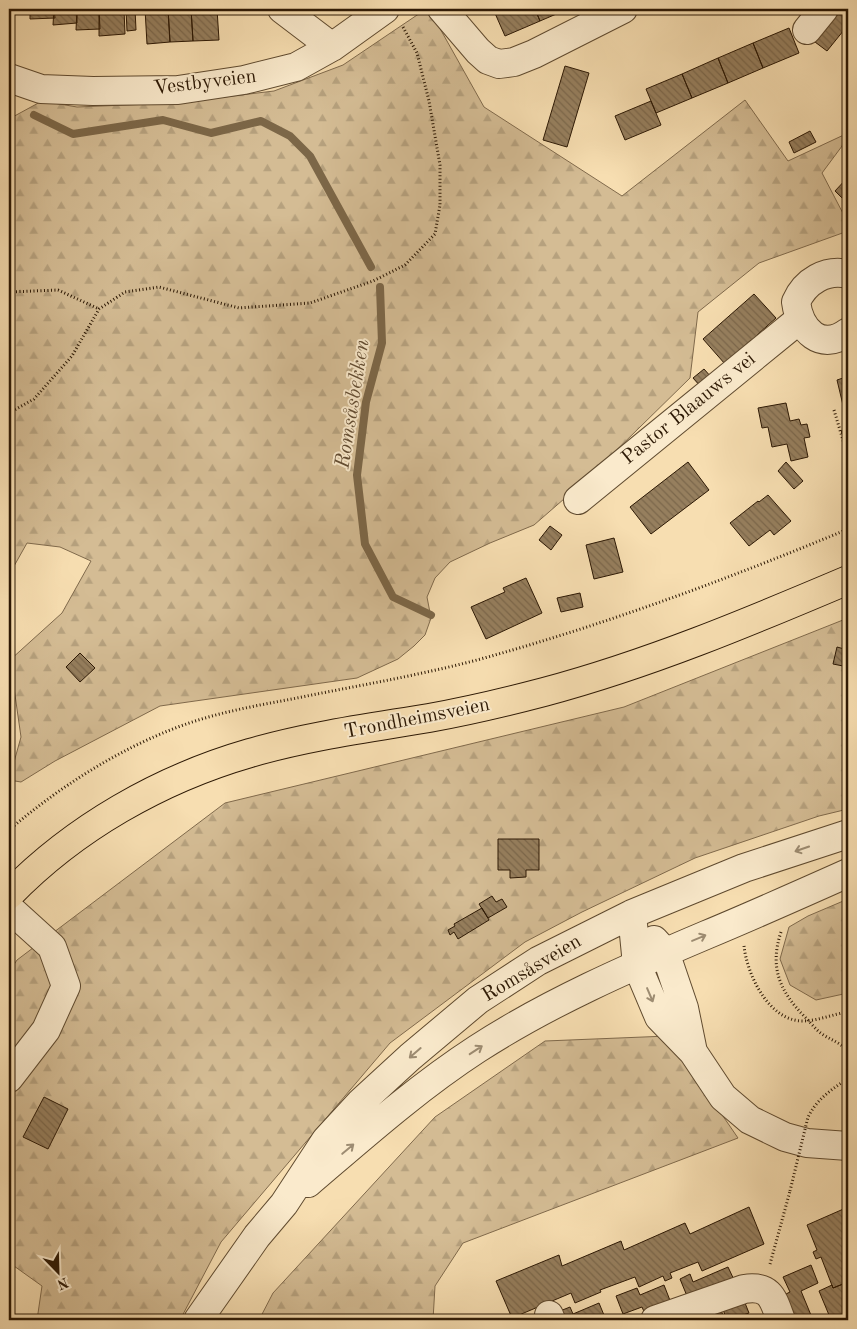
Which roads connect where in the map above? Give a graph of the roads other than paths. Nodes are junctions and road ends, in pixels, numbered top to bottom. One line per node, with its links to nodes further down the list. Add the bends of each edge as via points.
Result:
1 (282, 9): 7 (street)
2 (442, 9): 3 (street, via 478,52 499,64 534,54)
3 (623, 9)
4 (824, 9): 6 (street)
5 (378, 16): 7 (street, Vestbyveien)
6 (807, 30)
7 (332, 47): 8 (street, Vestbyveien, via 296,67 244,80 178,90 41,89)
8 (9, 78)
9 (848, 274): 10 (street, via 826,274 805,287 796,302)
10 (800, 318): 11 (street, via 804,328 819,338 834,339); 12 (street, Pastor Blaauws vei)
11 (848, 332)
12 (578, 500)
13 (848, 580): 16 (highway, Trondheimsveien, via 749,622 578,682 467,710 339,733 252,753 199,770 125,806 84,832 48,858)
14 (848, 834): 18 (street, Romsåsveien, one-way to 18, via 744,868)
15 (848, 874): 19 (street, Romsåsveien, one-way to 15)
16 (9, 895)
17 (9, 908): 22 (street, via 52,947 66,986 46,1030)
18 (632, 914): 19 (street); 20 (street); 24 (street, Romsåsveien, one-way to 24, via 538,962 478,1000 443,1028 361,1102 332,1134)
19 (665, 952): 20 (street, Romsåsveien); 21 (street, via 684,1008)
20 (637, 965): 21 (street, one-way to 21, via 659,1017); 24 (street, Romsåsveien, one-way to 20, via 396,1110 476,1050 564,1000)
21 (693, 1052): 23 (street, via 723,1096 750,1120 767,1130 800,1141)
22 (9, 1078)
23 (848, 1146)
24 (284, 1204): 25 (street, Romsåsveien, via 256,1236)
25 (198, 1320)
26 (656, 1320): 27 (street, via 756,1287 764,1289 772,1298)
27 (781, 1320)

